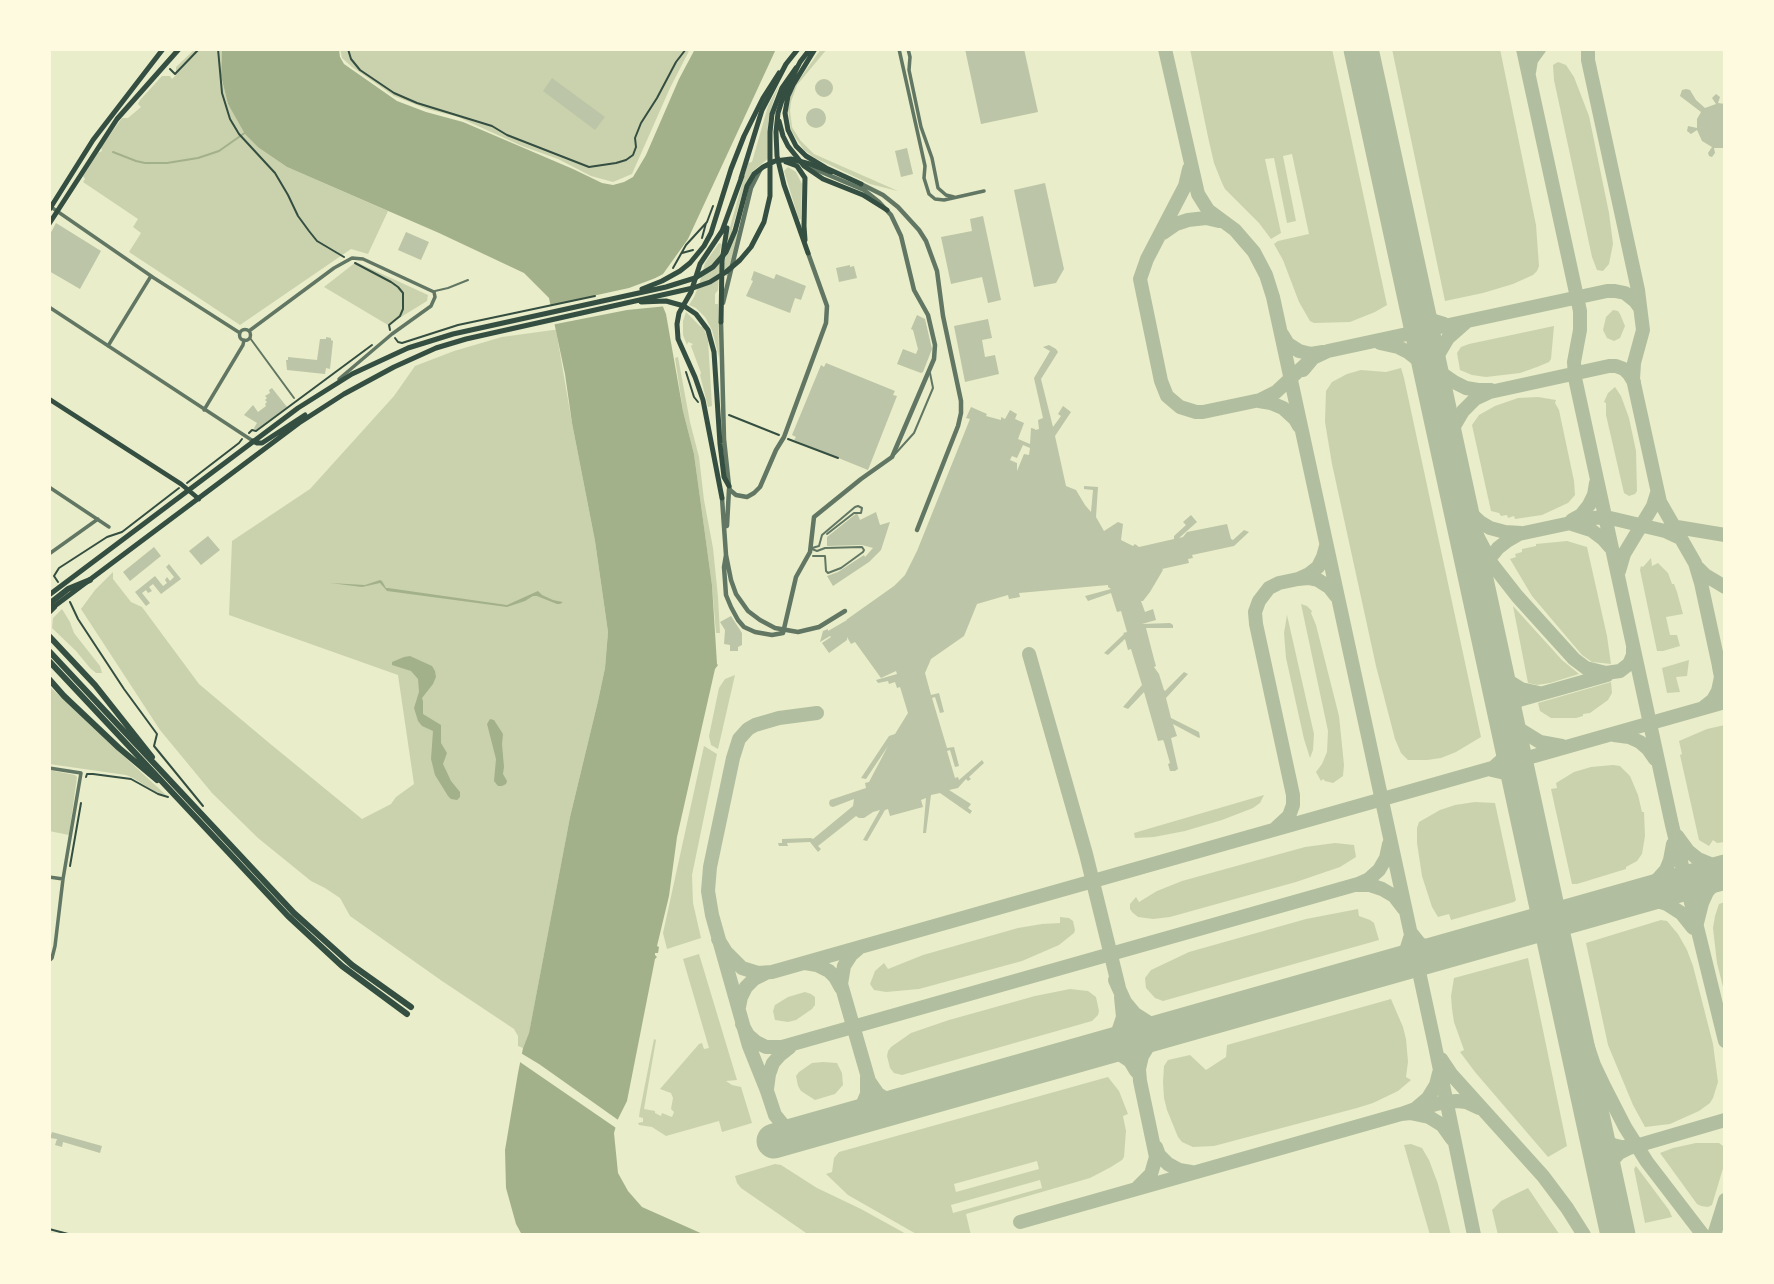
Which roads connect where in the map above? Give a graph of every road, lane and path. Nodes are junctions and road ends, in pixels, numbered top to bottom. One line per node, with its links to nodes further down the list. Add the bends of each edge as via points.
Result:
1 (164, 49): 11 (street); 24 (main road, via 93,140)
2 (178, 49): 11 (main road)
3 (199, 49): 14 (path)
4 (218, 49): 33 (path, via 224,103 239,134 275,173 317,241)
5 (348, 49): 6 (path, via 360,70 394,93 492,126 589,167 633,155 641,123)
6 (686, 49)
7 (798, 49): 13 (main road)
8 (813, 49): 12 (main road); 20 (main road, via 790,91 787,125 806,156)
9 (899, 49): 23 (street, via 927,190 938,200)
10 (908, 49): 23 (street, via 921,127 938,188 946,195)
11 (173, 56): 25 (main road, via 117,118)
12 (800, 62): 15 (main road); 16 (main road, via 782,88)
13 (786, 64): 19 (main road, via 762,110); 32 (main road, via 751,122 711,233)
14 (175, 74)
15 (781, 100): 16 (main road); 17 (main road, via 781,130)
16 (776, 112): 30 (main road, via 777,156); 41 (main road, via 770,132 768,205 746,254 702,285)
17 (794, 157): 18 (main road); 20 (main road); 26 (main road, via 816,174 861,191)
18 (764, 166): 30 (main road, via 792,163 804,175); 40 (main road, via 747,186 735,231 713,267 679,284); 44 (street, via 751,188)
19 (742, 176): 44 (main road, via 724,243); 68 (main road, via 722,232 700,264 677,324 678,339 703,400)
20 (847, 177): 21 (main road)
21 (861, 184): 72 (street, via 894,203 910,219 934,261 961,401 959,423)
22 (984, 191): 23 (street)
23 (959, 196)
24 (50, 208): 25 (street)
25 (57, 211): 28 (main road); 36 (street)
26 (889, 212): 53 (street, via 914,290 928,315 935,345)
27 (707, 222): 29 (path)
28 (49, 224)
29 (701, 241)
30 (807, 253): 67 (street, via 827,306 826,326 762,484 747,497 736,495)
31 (681, 254): 32 (path, via 698,248)
32 (694, 256): 40 (main road, via 669,278)
33 (349, 260): 38 (street, via 363,259); 45 (street); 46 (path, via 391,282 402,293 403,309)
34 (680, 267): 35 (path)
35 (673, 272)
36 (151, 276): 47 (street); 52 (street)
37 (468, 280): 38 (lane)
38 (434, 292): 54 (street, via 431,306)
39 (597, 296): 43 (path)
40 (619, 297): 43 (main road)
41 (621, 304): 43 (main road); 55 (main road, via 666,301 687,308 710,334)
42 (49, 307): 52 (street)
43 (523, 318): 48 (path, via 458,325 402,343); 54 (main road, via 408,348); 58 (main road, via 436,348)
44 (721, 323): 67 (street)
45 (249, 331): 47 (street); 49 (street)
46 (390, 331)
47 (240, 333): 50 (street)
48 (394, 337)
49 (250, 338): 50 (street); 56 (lane)
50 (244, 340): 59 (street)
51 (374, 342): 61 (path)
52 (108, 346): 59 (street)
53 (930, 368): 63 (street); 63 (lane, via 933,387 914,433)
54 (335, 383): 62 (main road)
55 (716, 386): 67 (main road, via 724,477); 68 (main road, via 714,415)
56 (294, 398)
57 (49, 399): 66 (main road)
58 (327, 405): 62 (main road, via 262,443); 69 (main road)
59 (204, 410): 61 (street)
60 (720, 411): 64 (path)
61 (246, 436): 62 (street); 66 (path)
62 (253, 441): 66 (main road)
63 (892, 457): 74 (street, via 815,515)
64 (838, 458)
65 (49, 487): 70 (street)
66 (186, 487): 69 (main road); 81 (path, via 122,532 58,568); 83 (main road)
67 (729, 487): 76 (street)
68 (722, 498): 76 (street)
69 (199, 499): 82 (main road)
70 (98, 519): 71 (street); 78 (street)
71 (109, 527)
72 (917, 530)
73 (827, 534): 75 (lane, via 862,508 855,507)
74 (812, 536): 75 (lane); 77 (street)
75 (821, 536): 77 (lane, via 820,545)
76 (726, 537): 79 (street)
77 (811, 548): 79 (street, via 794,583 784,632 777,635 747,630 736,617 725,587); 80 (lane, via 864,550 828,573 825,556)
78 (49, 554)
79 (726, 555): 86 (street, via 736,594 748,611 775,628 814,629)
80 (813, 556)
81 (56, 580)
82 (90, 580): 83 (highway)
83 (68, 589): 85 (highway)
84 (72, 603): 94 (path, via 78,619 157,734 154,746)
85 (50, 605)
86 (845, 611)
87 (50, 637): 93 (highway, via 95,685)
88 (49, 651): 93 (highway)
89 (49, 661): 93 (highway)
90 (49, 679): 93 (highway)
91 (49, 768): 96 (street, via 81,773)
92 (87, 774): 93 (path, via 131,779 158,794)
93 (174, 794): 98 (highway, via 301,929 370,987)
94 (203, 806)
95 (49, 877): 96 (street)
96 (63, 879): 97 (street)
97 (49, 961)
98 (409, 1010)
99 (49, 1229): 100 (path)
100 (72, 1235)

